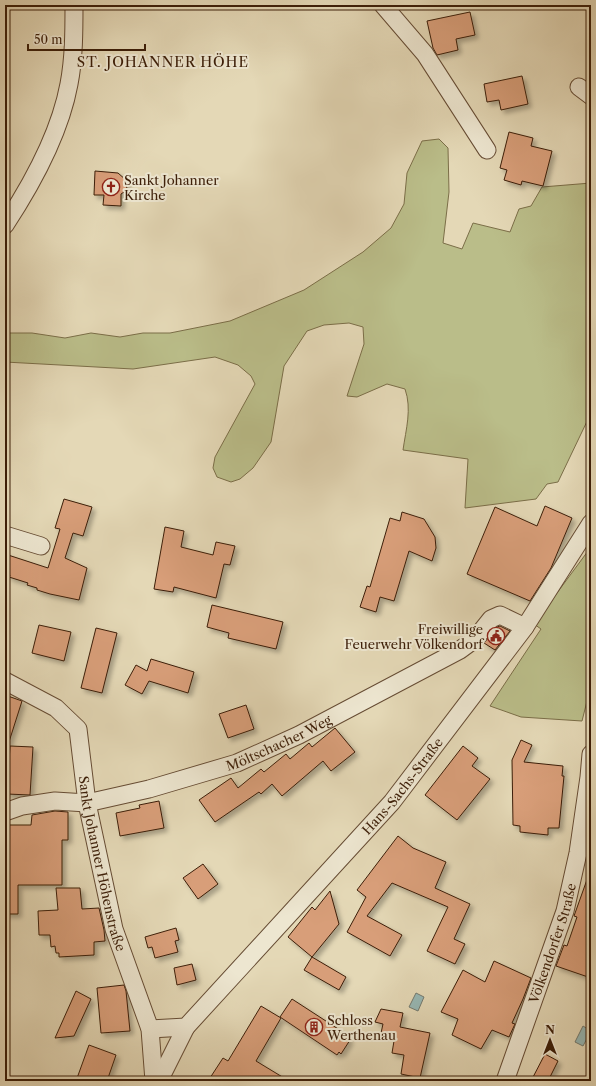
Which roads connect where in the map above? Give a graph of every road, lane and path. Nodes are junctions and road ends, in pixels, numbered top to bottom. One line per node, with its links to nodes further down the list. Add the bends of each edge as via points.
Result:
1 (74, 5): 4 (street, via 74,38 69,84 58,125 25,194)
2 (383, 5): 3 (street, via 425,54)
3 (487, 150)
4 (5, 225)
5 (591, 523): 8 (street, Hans-Sachs-Straße)
6 (5, 535): 7 (street)
7 (40, 546)
8 (525, 627): 11 (street, Möltschacher Weg, via 500,615 491,619 475,639 460,650 285,741 237,763 149,789); 13 (street, Hans-Sachs-Straße, via 392,802)
9 (5, 682): 11 (street, Sankt Johanner Höhenstraße, via 56,708 78,729)
10 (591, 754): 17 (street, Völkendorfer Straße, via 578,853 565,911)
11 (87, 803): 12 (street, Möltschacher Weg, via 55,802 22,806); 14 (street, Sankt Johanner Höhenstraße, via 114,929)
12 (5, 812)
13 (186, 1027): 14 (street); 16 (street, Hans-Sachs-Straße)
14 (150, 1030): 15 (street, Sankt Johanner Höhenstraße)
15 (154, 1081)
16 (159, 1081)
17 (505, 1081)

